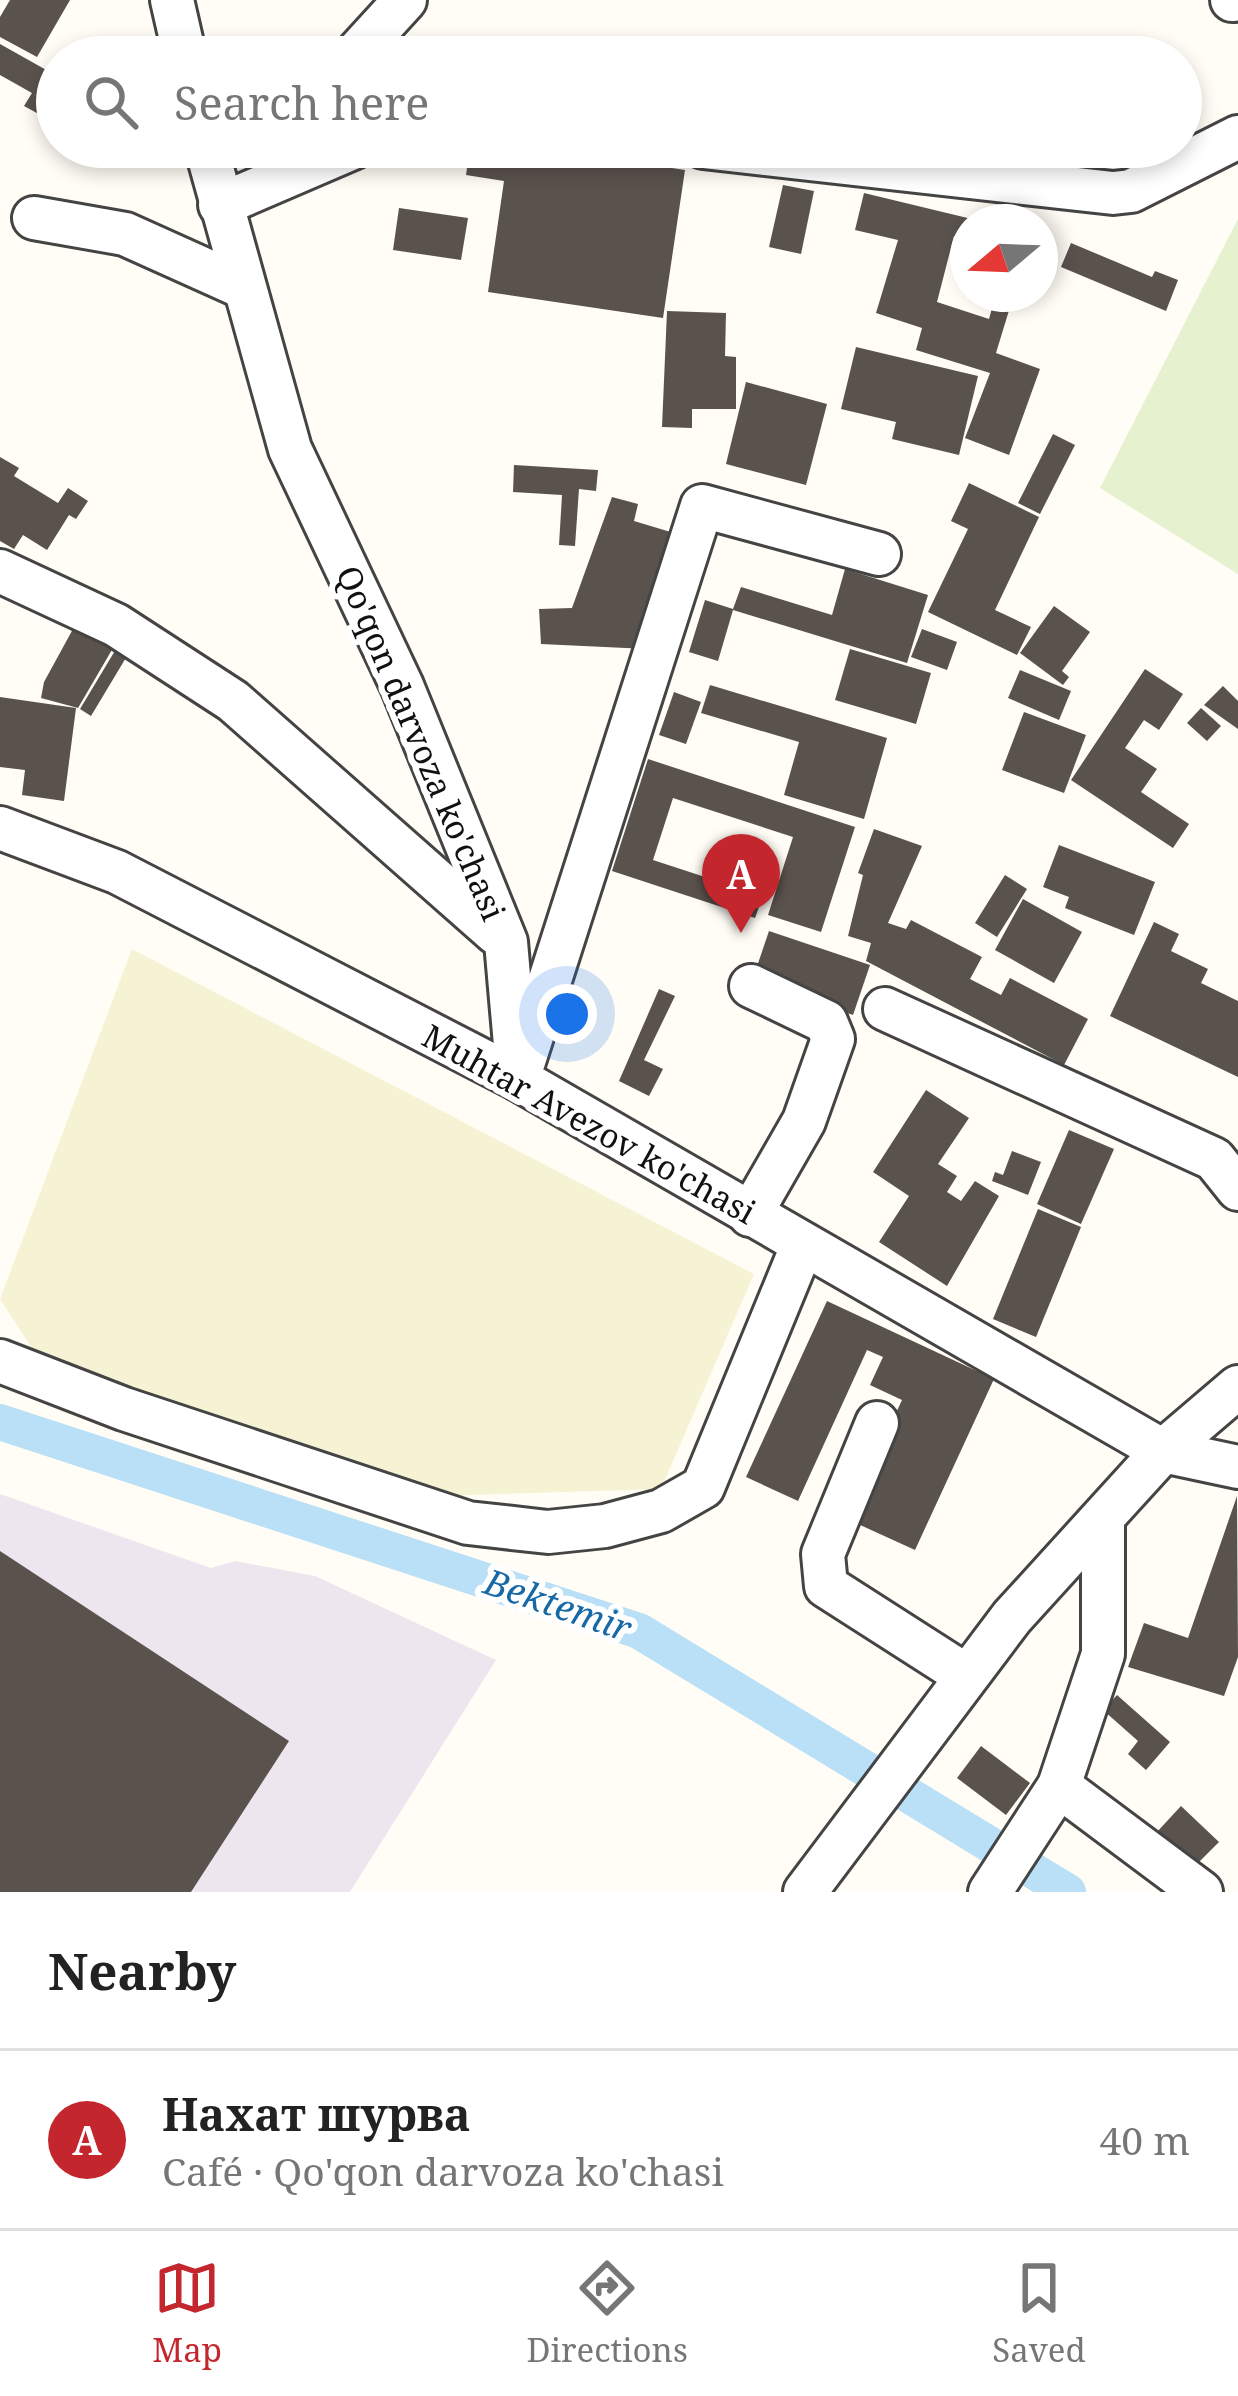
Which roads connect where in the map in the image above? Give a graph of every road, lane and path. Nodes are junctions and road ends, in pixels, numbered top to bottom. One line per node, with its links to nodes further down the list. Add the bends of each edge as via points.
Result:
1 (172, 0): 3 (street)
2 (405, 0): 4 (street)
3 (180, 36)
4 (372, 36)
5 (1238, 137): 6 (street)
6 (1202, 155)
7 (211, 168): 12 (street, Qo'qon darvoza ko'chasi)
8 (253, 168): 12 (street)
9 (306, 168): 12 (street)
10 (890, 168): 11 (street, via 1113,193)
11 (1177, 168)
12 (220, 205): 14 (street, Qo'qon darvoza ko'chasi)
13 (34, 218): 14 (street, via 125,233)
14 (243, 287): 18 (street, Qo'qon darvoza ko'chasi, via 290,449 402,686)
15 (879, 554): 21 (street, via 702,506)
16 (0, 571): 18 (street, via 116,625 233,700)
17 (0, 828): 21 (street, Muhtar Avezov ko'chasi, via 117,872)
18 (506, 942): 21 (street, Qo'qon darvoza ko'chasi)
19 (751, 986): 23 (street, via 826,1022 833,1039 804,1121)
20 (885, 1009): 22 (street, via 1214,1159)
21 (518, 1079): 23 (street, Muhtar Avezov ko'chasi)
22 (1238, 1189)
23 (750, 1215): 24 (street, Muhtar Avezov ko'chasi)
24 (803, 1244): 25 (street, via 704,1487 661,1511 605,1526 548,1532 468,1523); 28 (street, Muhtar Avezov ko'chasi)
25 (0, 1361)
26 (1238, 1388): 28 (street)
27 (877, 1423): 31 (street, via 823,1554 826,1586)
28 (1163, 1451): 29 (street, Muhtar Avezov ko'chasi); 30 (street)
29 (1238, 1467)
30 (1103, 1518): 31 (street); 32 (street, via 1103,1654)
31 (964, 1675): 33 (street)
32 (1059, 1786): 34 (street); 35 (street)
33 (805, 1892)
34 (990, 1892)
35 (1201, 1892)

